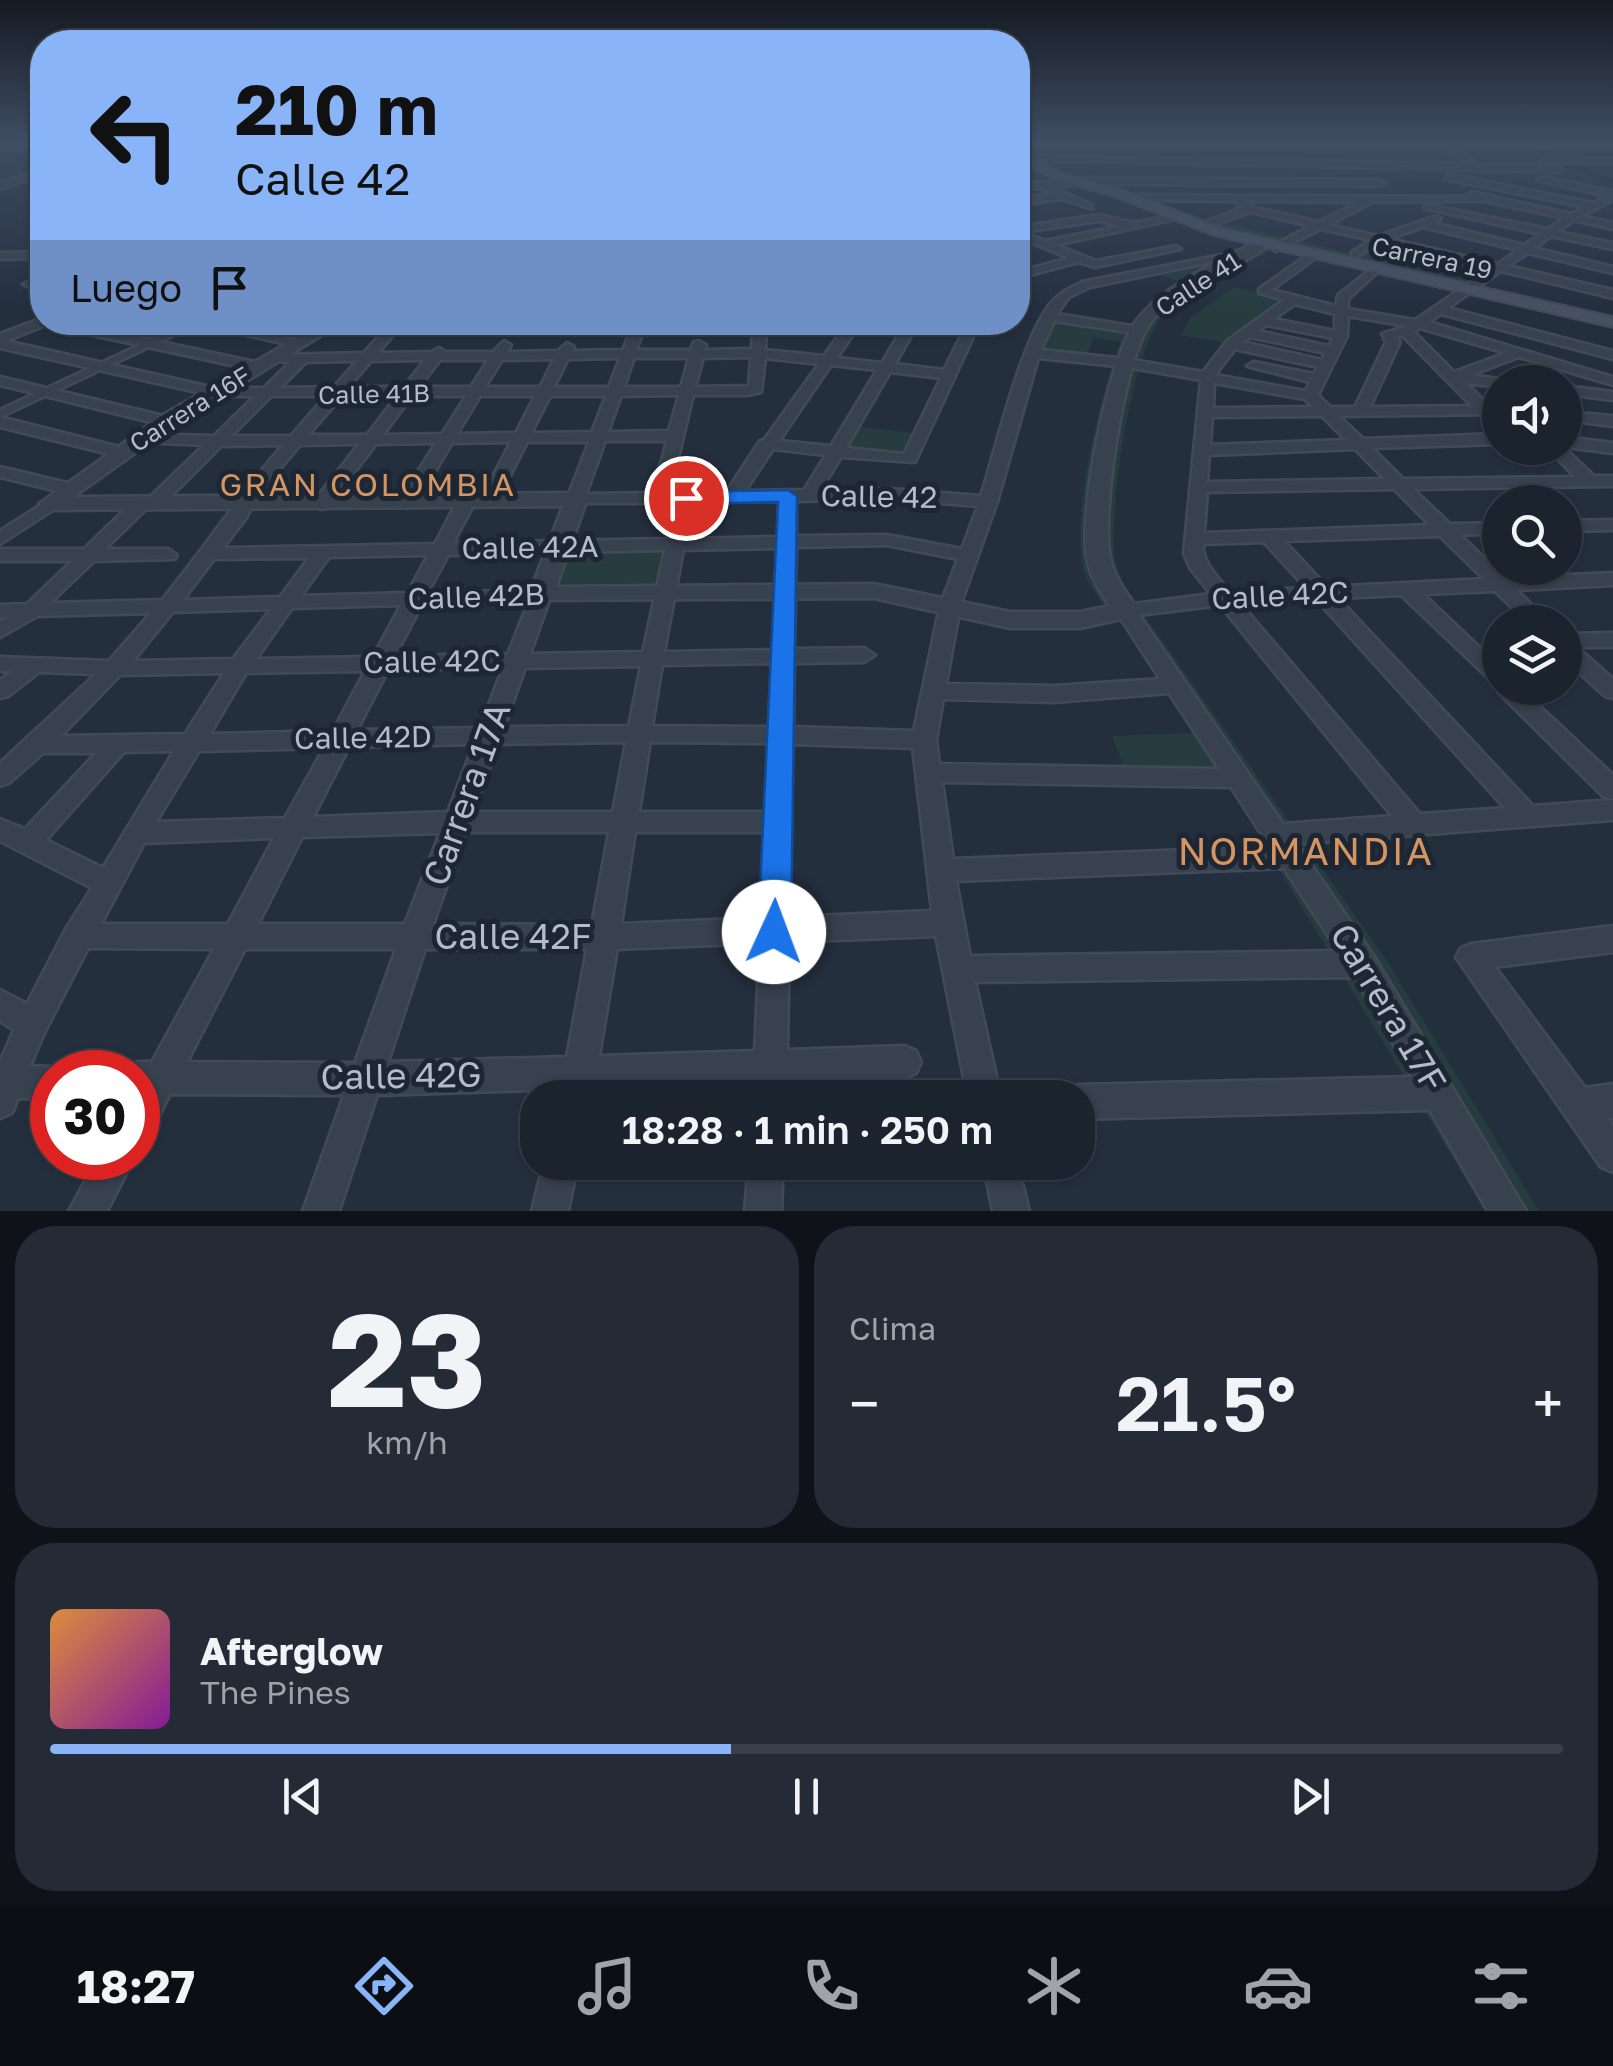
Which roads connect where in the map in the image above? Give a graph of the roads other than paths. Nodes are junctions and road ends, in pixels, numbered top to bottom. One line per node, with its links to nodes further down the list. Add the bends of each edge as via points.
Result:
1 (1060, 197): 13 (street)
2 (1065, 197): 17 (street)
3 (1130, 197): 4 (street); 22 (main road, Carrera 19)
4 (1215, 197): 5 (street)
5 (1235, 197): 10 (street); 18 (street)
6 (1407, 197): 12 (street)
7 (1474, 197): 14 (street)
8 (1546, 197): 16 (street)
9 (1611, 197): 16 (street)
10 (1309, 198): 11 (street)
11 (1379, 198): 12 (street); 20 (street); 24 (street, Calle 41)
12 (1410, 198): 14 (street)
13 (1030, 200)
14 (1481, 200): 23 (street)
15 (1109, 204): 17 (street)
16 (1595, 206): 19 (street); 23 (street)
17 (1089, 208): 21 (street)
18 (1249, 209): 24 (street); 27 (street)
19 (1613, 209)
20 (1452, 212): 25 (street); 31 (street)
21 (1030, 218)
22 (1175, 218): 27 (main road, Carrera 19); 28 (street)
23 (1570, 218): 26 (street); 31 (street)
24 (1319, 224): 32 (street); 37 (street, Calle 41)
25 (1423, 224): 32 (street); 38 (street)
26 (1613, 226)
27 (1201, 227): 37 (main road, Carrera 19)
28 (1141, 228): 29 (street, via 1096,218); 30 (street)
29 (1030, 230)
30 (1125, 231): 34 (street); 43 (street, via 1176,249 1094,264)
31 (1551, 233): 35 (street); 38 (street)
32 (1382, 238): 39 (street); 44 (street)
33 (1030, 239): 34 (street)
34 (1040, 245): 36 (street); 43 (street)
35 (1613, 246)
36 (1030, 247)
37 (1263, 247): 42 (main road, Carrera 19); 52 (street, via 1102,280 1064,295); 58 (street, Calle 41, via 1161,304)
38 (1526, 249): 44 (street); 47 (street)
39 (1356, 254)
40 (30, 255): 41 (street)
41 (0, 256)
42 (1313, 256): 45 (main road, Carrera 19); 50 (street, via 1262,292)
43 (1076, 260): 46 (street)
44 (1498, 266): 48 (street); 49 (street)
45 (1375, 269): 48 (main road, Carrera 19); 55 (street, via 1342,298)
46 (1030, 270)
47 (1613, 270)
48 (1470, 289): 51 (street); 54 (main road, Carrera 19)
49 (1613, 294)
50 (1286, 306): 53 (street); 55 (street)
51 (1441, 310): 56 (street); 77 (street)
52 (1049, 316): 58 (street); 82 (street)
53 (1264, 321): 55 (street); 59 (street)
54 (1613, 322)
55 (1341, 324): 56 (street); 78 (street)
56 (1412, 328): 80 (street); 101 (street); 119 (street, via 1388,334 1393,342)
57 (30, 329): 74 (street)
58 (1138, 331): 91 (street)
59 (1247, 332): 76 (street); 78 (street)
60 (109, 335): 75 (street)
61 (171, 335): 75 (street)
62 (241, 335): 79 (street)
63 (320, 335): 79 (street, Carrera 16F)
64 (387, 335): 88 (street)
65 (451, 335): 86 (street)
66 (511, 335): 87 (street)
67 (574, 335): 85 (street)
68 (636, 335): 83 (street, Carrera 17A)
69 (700, 335): 81 (street)
70 (760, 335): 84 (street)
71 (846, 335): 89 (street)
72 (906, 335): 94 (street)
73 (967, 335): 99 (street)
74 (0, 342): 96 (street, Calle 41B)
75 (153, 344): 90 (street); 96 (street)
76 (1232, 344): 92 (street); 100 (street)
77 (1609, 349): 97 (street)
78 (1332, 350): 92 (street)
79 (301, 351): 88 (street); 90 (street, Carrera 16F); 115 (street)
80 (1517, 352): 93 (street); 101 (street)
81 (699, 353): 83 (street); 84 (street); 106 (street)
82 (1034, 353): 91 (street); 154 (street)
83 (628, 354): 85 (street); 110 (street, Carrera 17A)
84 (760, 354): 89 (street); 106 (street, Calle 41B, via 752,390)
85 (564, 355): 87 (street); 109 (street)
86 (436, 356): 87 (street); 88 (street); 113 (street)
87 (498, 356): 111 (street)
88 (369, 357): 112 (street)
89 (830, 358): 94 (street); 136 (street)
90 (266, 362): 108 (street, Carrera 16F)
91 (1127, 362): 100 (street); 194 (street, via 1097,548 1107,585)
92 (1324, 364): 114 (street)
93 (1559, 365)
94 (888, 366): 99 (street); 141 (street)
95 (1254, 366): 114 (street)
96 (104, 367): 107 (street); 108 (street, Calle 41B)
97 (1582, 369)
98 (1582, 372): 104 (street)
99 (945, 374): 141 (street, via 904,461)
100 (1208, 376): 114 (street); 120 (street)
101 (1450, 378): 103 (street); 117 (street)
102 (0, 381): 107 (street)
103 (1482, 381)
104 (1613, 381)
105 (1582, 390): 116 (street)
106 (686, 391): 110 (street, Calle 41B); 126 (street)
107 (49, 392): 121 (street); 123 (street)
108 (214, 392): 115 (street, Calle 41B); 123 (street, Carrera 16F)
109 (541, 392): 110 (street, Calle 41B); 111 (street, Calle 41B); 127 (street)
110 (614, 392): 128 (street, Carrera 17A)
111 (478, 393): 113 (street, Calle 41B); 130 (street)
112 (334, 394): 113 (street, Calle 41B); 115 (street, Calle 41B); 134 (street)
113 (408, 394): 131 (street)
114 (1316, 394): 119 (street); 120 (street); 135 (street)
115 (265, 395): 133 (street)
116 (1613, 396)
117 (1482, 402)
118 (1482, 409): 119 (street)
119 (1361, 410)
120 (1203, 413): 139 (street)
121 (0, 414)
122 (1582, 418): 124 (street)
123 (166, 421): 129 (street, Carrera 16F)
124 (1613, 421)
125 (0, 422): 140 (street)
126 (675, 436): 128 (street); 151 (street)
127 (521, 437): 128 (street); 130 (street); 153 (street)
128 (598, 437): 152 (street, Carrera 17A)
129 (142, 438): 133 (street); 140 (street, Carrera 16F)
130 (449, 438): 131 (street); 155 (street)
131 (374, 439): 134 (street); 159 (street)
132 (1482, 439): 135 (street)
133 (220, 440): 134 (street); 157 (street)
134 (296, 440): 158 (street)
135 (1354, 441): 139 (street); 146 (street)
136 (766, 444): 141 (street); 150 (street)
137 (1582, 444): 138 (street)
138 (1613, 448)
139 (1204, 450): 147 (street)
140 (121, 452): 148 (street, Carrera 16F)
141 (835, 453): 149 (street)
142 (1574, 465): 144 (street)
143 (0, 472): 148 (street)
144 (1589, 480): 145 (street); 146 (street)
145 (1613, 481)
146 (1396, 483): 147 (street); 163 (street)
147 (1198, 487): 166 (street)
148 (69, 489): 156 (street, Carrera 16F)
149 (799, 496): 150 (street, Calle 42); 154 (street, Calle 42); 167 (street)
150 (732, 497): 151 (street, Calle 42)
151 (673, 498): 152 (street, Calle 42); 168 (street)
152 (576, 500): 153 (street, Calle 42); 169 (street, Carrera 17A)
153 (477, 502): 155 (street, Calle 42); 170 (street)
154 (988, 502): 176 (street)
155 (407, 503): 159 (street, Calle 42)
156 (50, 504): 157 (street, Calle 42); 164 (street)
157 (147, 504): 158 (street, Calle 42); 174 (street)
158 (242, 504): 159 (street, Calle 42); 172 (street)
159 (321, 504)
160 (1613, 524): 161 (street)
161 (1582, 525)
162 (1482, 529): 163 (street)
163 (1440, 530): 165 (street); 177 (street)
164 (5, 532)
165 (1268, 535): 166 (street); 186 (street)
166 (1196, 539): 187 (street, via 1200,568)
167 (786, 542): 168 (street, Calle 42A); 176 (street, Calle 42A, via 905,541); 183 (street)
168 (674, 545): 169 (street, Calle 42A); 184 (street)
169 (558, 547): 170 (street, Calle 42A); 185 (street, Carrera 17A)
170 (442, 550): 171 (street, Calle 42A); 188 (street)
171 (323, 552): 172 (street, Calle 42A); 189 (street)
172 (209, 554): 192 (street)
173 (0, 555): 174 (street)
174 (90, 555): 175 (street); 195 (street)
175 (168, 555)
176 (969, 556): 191 (street)
177 (1482, 568)
178 (1613, 579): 179 (street, Calle 42C)
179 (1582, 580)
180 (1482, 583): 182 (street, Calle 42C)
181 (1500, 585): 190 (street)
182 (1404, 587): 186 (street, Calle 42C); 205 (street)
183 (784, 592): 184 (street, Calle 42B); 191 (street, Calle 42B, via 874,591); 199 (street)
184 (664, 593): 185 (street, Calle 42B); 201 (street)
185 (540, 595): 188 (street, Calle 42B); 202 (street, Carrera 17A)
186 (1320, 596): 187 (street, Calle 42C); 228 (street)
187 (1226, 598): 194 (street, Calle 42C); 232 (street)
188 (415, 599): 189 (street, Calle 42B); 207 (street)
189 (284, 604): 192 (street, Calle 42B); 204 (street)
190 (1521, 605)
191 (950, 606): 194 (street, Calle 42C, via 1041,622); 212 (street)
192 (166, 609): 195 (street, Calle 42B); 209 (street)
193 (0, 611): 195 (street, Calle 42B)
194 (1126, 611): 210 (street, Carrera 17F)
195 (31, 612): 196 (street)
196 (0, 631)
197 (1613, 640): 198 (street)
198 (1582, 643)
199 (784, 655): 200 (street, Calle 42C); 201 (street, Calle 42C); 215 (street)
200 (864, 655)
201 (652, 656): 202 (street, Calle 42C); 216 (street)
202 (517, 660): 207 (street, Calle 42C); 217 (street, Carrera 17A)
203 (1582, 661): 213 (street)
204 (242, 662): 207 (street, Calle 42C); 209 (street, Calle 42C); 220 (street)
205 (1482, 663)
206 (0, 664): 208 (street, Calle 42C)
207 (377, 664): 218 (street)
208 (32, 668): 209 (street, Calle 42C); 211 (street)
209 (118, 668): 221 (street)
210 (1178, 685): 212 (street, via 1054,694); 225 (street, Carrera 17F)
211 (0, 691)
212 (932, 691): 219 (street)
213 (1613, 691)
214 (1525, 705): 226 (street)
215 (783, 733): 216 (street, Calle 42D); 219 (street, Calle 42D); 230 (street)
216 (638, 734): 217 (street, Calle 42D); 231 (street)
217 (488, 737): 218 (street, Calle 42D); 229 (street, Carrera 17A)
218 (337, 738): 220 (street, Calle 42D); 233 (street)
219 (924, 740): 223 (street)
220 (192, 741): 222 (street, Calle 42D); 235 (street)
221 (41, 744): 222 (street, Calle 42D); 224 (street)
222 (118, 744): 236 (street)
223 (928, 773): 225 (street); 238 (street)
224 (0, 778)
225 (1239, 778): 237 (street, Carrera 17F)
226 (1613, 790)
227 (1613, 810): 228 (street)
228 (1527, 816): 232 (street)
229 (456, 822): 231 (street); 233 (street); 245 (street, Carrera 17A)
230 (778, 822): 231 (street); 241 (street)
231 (624, 823): 243 (street)
232 (1414, 825): 237 (street)
233 (293, 826): 235 (street); 244 (street)
234 (0, 828): 236 (street)
235 (136, 832): 239 (street)
236 (29, 842): 239 (street)
237 (1286, 846): 238 (street); 247 (street, Carrera 17F)
238 (940, 872): 240 (street)
239 (108, 883): 242 (street)
240 (948, 922): 241 (street, Calle 42F); 248 (street)
241 (774, 932): 243 (street, Calle 42F); 256 (street)
242 (77, 936): 244 (street, Calle 42F); 250 (street)
243 (604, 936): 245 (street, Calle 42F); 255 (street)
244 (235, 938): 245 (street, Calle 42F); 251 (street)
245 (414, 938): 254 (street, Carrera 17A)
246 (1613, 939): 264 (street, via 1470,958)
247 (1363, 964): 248 (street); 261 (street, Carrera 17F)
248 (957, 969): 258 (street)
249 (0, 1004): 250 (street)
250 (32, 1024): 260 (street)
251 (160, 1061)
252 (905, 1062): 257 (street, Calle 42G)
253 (160, 1077): 254 (street, Calle 42G)
254 (365, 1079): 259 (street, Calle 42G); 271 (street, Carrera 17A)
255 (579, 1080)
256 (771, 1080)
257 (778, 1080)
258 (981, 1080)
259 (520, 1083)
260 (6, 1092)
261 (1440, 1092): 262 (street); 275 (street, Carrera 17F)
262 (1095, 1102)
263 (1613, 1102): 264 (street)
264 (1578, 1106): 265 (street)
265 (1613, 1155)
266 (105, 1180): 270 (street)
267 (557, 1180): 272 (street)
268 (765, 1180): 273 (street)
269 (1004, 1180): 274 (street)
270 (87, 1211)
271 (321, 1211)
272 (550, 1211)
273 (763, 1211)
274 (1011, 1211)
275 (1508, 1211)

